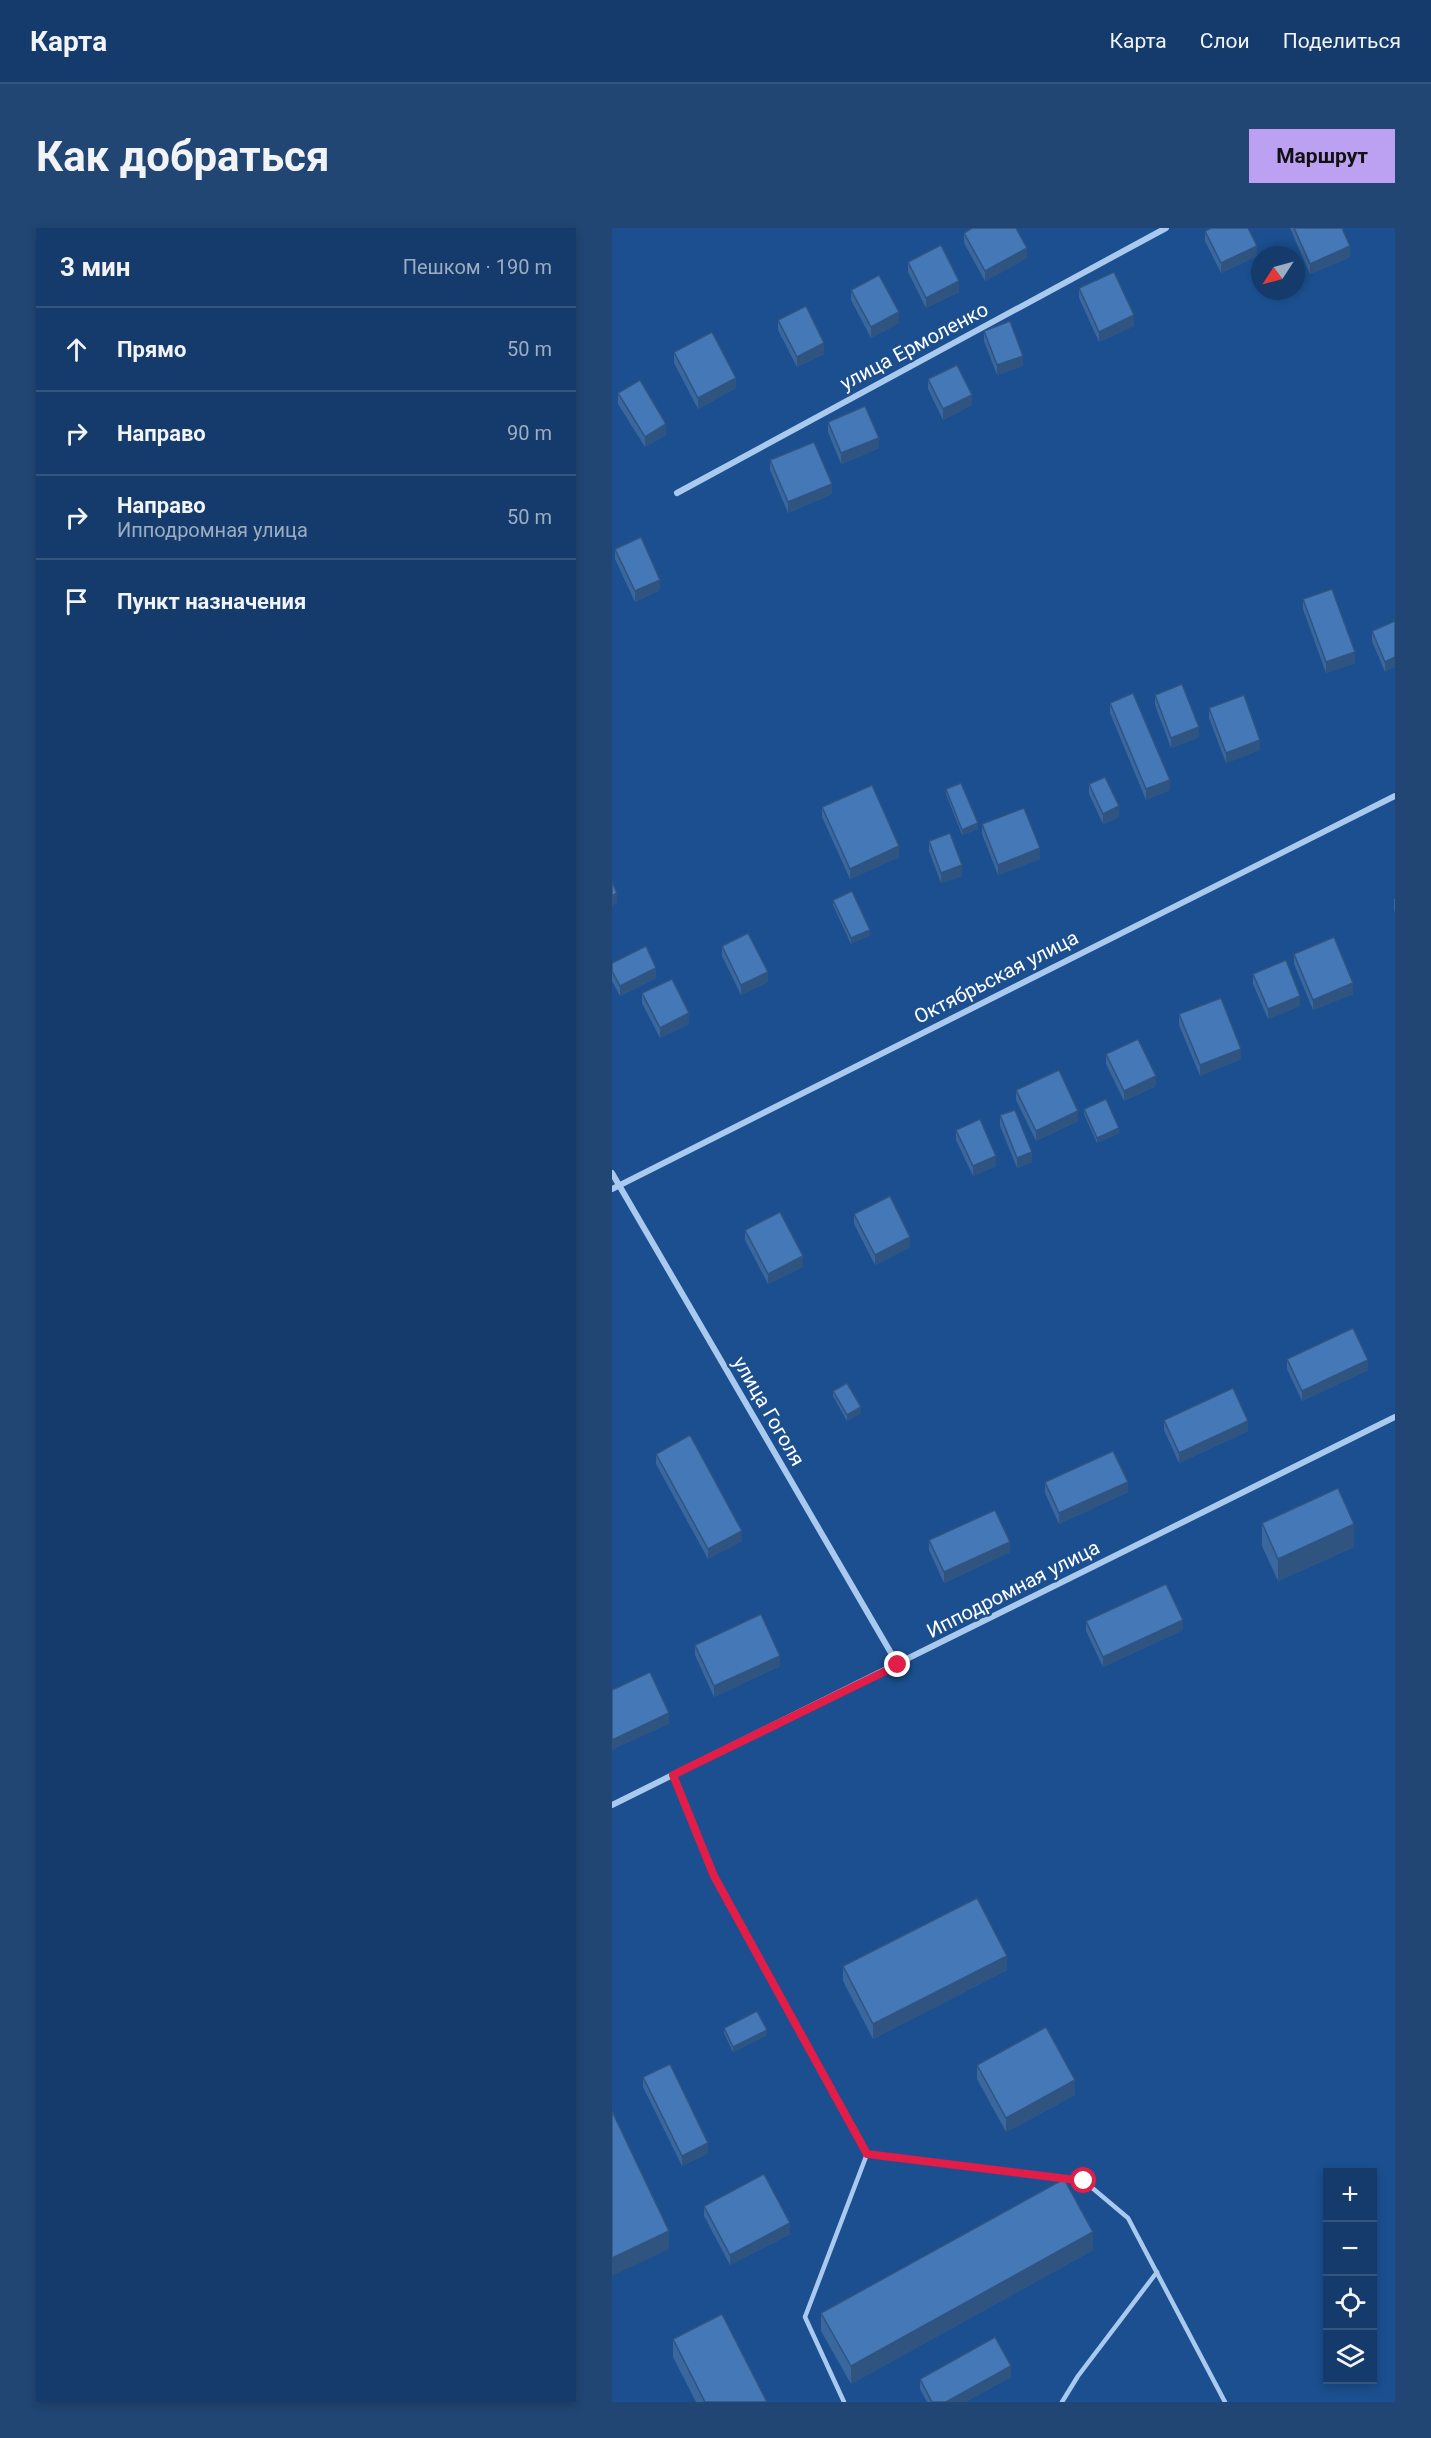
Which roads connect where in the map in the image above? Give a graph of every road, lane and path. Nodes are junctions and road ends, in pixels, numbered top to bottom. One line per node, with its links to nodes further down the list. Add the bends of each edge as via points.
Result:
1 (1166, 228): 2 (street, улица Ермоленко)
2 (677, 493)
3 (1395, 796): 5 (street, Октябрьская улица)
4 (612, 1173): 5 (street, улица Гоголя)
5 (615, 1187): 7 (street, улица Гоголя)
6 (1395, 1417): 7 (street, Ипподромная улица)
7 (898, 1665): 8 (street, Ипподромная улица)
8 (673, 1775): 9 (street, Ипподромная улица); 10 (lane, via 714,1876)
9 (612, 1805)
10 (867, 2154): 11 (lane, via 1084,2181 1128,2218); 12 (lane, via 805,2318)
11 (1157, 2272): 13 (lane); 14 (lane)
12 (844, 2402)
13 (1062, 2402)
14 (1225, 2402)

